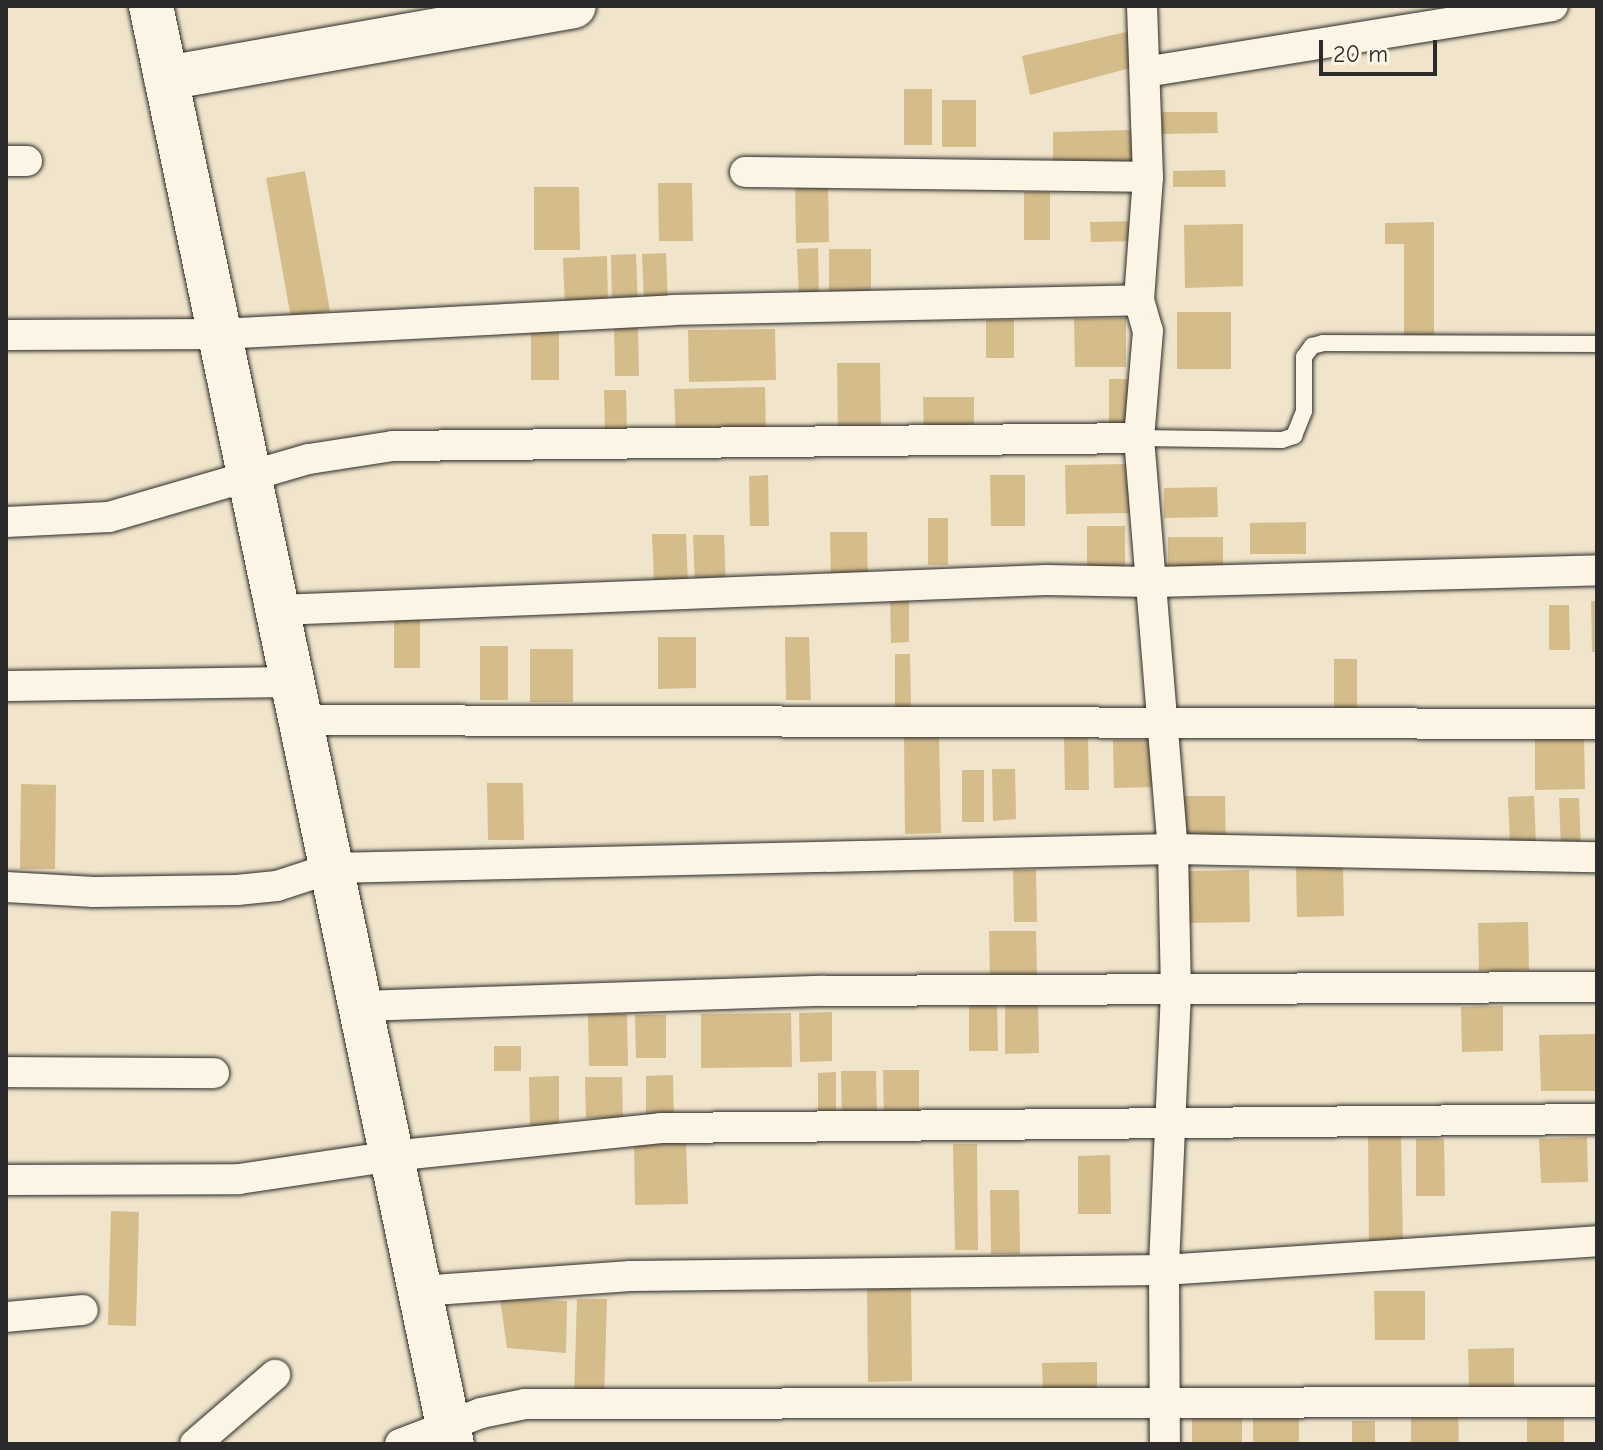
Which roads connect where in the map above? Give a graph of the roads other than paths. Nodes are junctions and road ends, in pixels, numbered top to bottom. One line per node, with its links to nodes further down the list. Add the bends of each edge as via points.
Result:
1 (151, 6): 6 (street)
2 (574, 6): 6 (street)
3 (1142, 6): 5 (street)
4 (1553, 6): 5 (street)
5 (1145, 72): 8 (street)
6 (166, 78): 10 (street)
7 (745, 172): 8 (street)
8 (1148, 177): 9 (street)
9 (1139, 300): 10 (street, via 673,310); 13 (street, via 1148,331)
10 (220, 334): 11 (street); 14 (street)
11 (6, 335)
12 (1597, 344): 13 (lane, via 1323,343 1312,346 1304,357 1304,411 1294,436)
13 (1139, 438): 14 (street, via 393,446 309,459); 17 (street)
14 (250, 477): 15 (street, via 100,518); 18 (street)
15 (6, 522)
16 (1597, 570): 17 (street)
17 (1151, 582): 18 (street, via 1046,580); 21 (street)
18 (278, 610): 20 (street)
19 (6, 686): 20 (street, via 133,686)
20 (297, 701): 21 (street); 25 (street)
21 (1164, 721): 22 (street); 23 (street)
22 (1597, 724)
23 (1173, 849): 24 (street); 25 (street); 28 (street)
24 (1597, 857)
25 (332, 868): 26 (street, via 277,886 178,891); 29 (street)
26 (6, 887)
27 (1597, 987): 28 (street)
28 (1176, 991): 29 (street, via 822,991); 33 (street)
29 (361, 1006): 34 (street)
30 (6, 1072): 31 (street)
31 (214, 1073)
32 (1597, 1119): 33 (street)
33 (1170, 1126): 34 (street, via 661,1128); 37 (street)
34 (392, 1156): 35 (street, via 246,1178); 38 (street)
35 (6, 1180)
36 (1597, 1241): 37 (street)
37 (1164, 1270): 38 (street, via 630,1276); 43 (street)
38 (420, 1291): 44 (street)
39 (83, 1310): 40 (street)
40 (6, 1317)
41 (275, 1375): 45 (street)
42 (1597, 1402): 43 (street)
43 (1164, 1405): 44 (street, via 525,1404 481,1413); 47 (street)
44 (450, 1436): 46 (street)
45 (195, 1444)
46 (400, 1444)
47 (1165, 1444)

